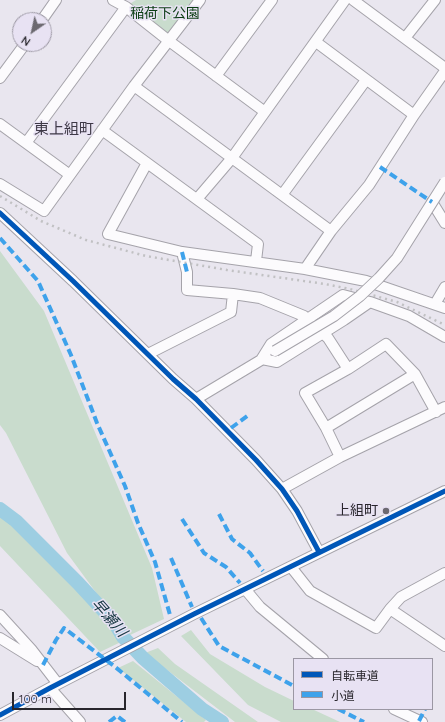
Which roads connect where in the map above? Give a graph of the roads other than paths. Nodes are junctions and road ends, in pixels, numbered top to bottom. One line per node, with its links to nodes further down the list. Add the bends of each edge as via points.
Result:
1 (56, 0): 9 (street)
2 (113, 0): 8 (street)
3 (200, 0): 11 (street)
4 (272, 0): 16 (street)
5 (345, 0): 12 (street)
6 (353, 0): 10 (street)
7 (435, 0): 10 (street)
8 (126, 7): 11 (street); 24 (street)
9 (48, 12)
10 (405, 38): 15 (street)
11 (169, 41): 16 (street); 19 (street)
12 (316, 42): 18 (street); 20 (street)
13 (17, 52): 14 (street)
14 (5, 64): 17 (street)
15 (445, 69): 21 (street)
16 (216, 76): 20 (street)
17 (0, 78)
18 (366, 80): 21 (street); 30 (street)
19 (134, 86): 23 (street); 25 (street)
20 (265, 112): 25 (street)
21 (414, 115): 35 (street, via 369,185)
22 (0, 124): 24 (street)
23 (102, 130): 26 (street); 27 (street)
24 (26, 143): 27 (street)
25 (232, 158): 30 (street); 31 (street)
26 (147, 163): 31 (street); 36 (street, via 108,234)
27 (70, 175): 29 (street, via 44,211)
28 (445, 182): 32 (street, bridge)
29 (0, 184)
30 (282, 194): 35 (street)
31 (198, 199): 37 (street, via 258,244)
32 (432, 202): 34 (street); 48 (street, bridge, via 397,258 360,296 334,316)
33 (0, 213): 47 (street)
34 (445, 223)
35 (331, 231): 38 (street)
36 (182, 252): 37 (street); 40 (street, via 187,272 187,290)
37 (256, 261): 38 (street)
38 (305, 269): 42 (street, via 366,281)
39 (445, 287): 42 (street)
40 (233, 294): 44 (street, via 260,298); 47 (street, via 231,312)
41 (370, 302): 44 (street, via 343,295); 45 (street); 46 (street, via 409,316)
42 (435, 304): 43 (street)
43 (445, 308)
44 (307, 319): 45 (street); 48 (street, via 271,344)
45 (323, 333): 48 (street, via 277,362); 49 (street)
46 (445, 338)
47 (148, 354): 51 (street)
48 (262, 360): 51 (street)
49 (348, 369): 50 (street, via 386,344); 53 (street, via 305,393)
50 (415, 374): 52 (street); 53 (street)
51 (196, 399): 55 (street)
52 (441, 410): 54 (street)
53 (326, 428): 54 (street)
54 (340, 457): 55 (street)
55 (282, 489): 57 (street)
56 (445, 491): 57 (street)
57 (319, 552): 58 (street)
58 (291, 567): 60 (street); 61 (street, via 310,591 376,628)
59 (445, 573): 61 (street, via 401,597)
60 (245, 589): 65 (street, via 260,607); 67 (street)
61 (390, 609): 64 (street)
62 (0, 615): 66 (street)
63 (0, 638): 66 (street)
64 (445, 646)
65 (321, 658)
66 (43, 665): 67 (street)
67 (58, 684): 69 (street); 70 (street)
68 (396, 710): 71 (street)
69 (0, 715)
70 (80, 722)
71 (422, 722)

